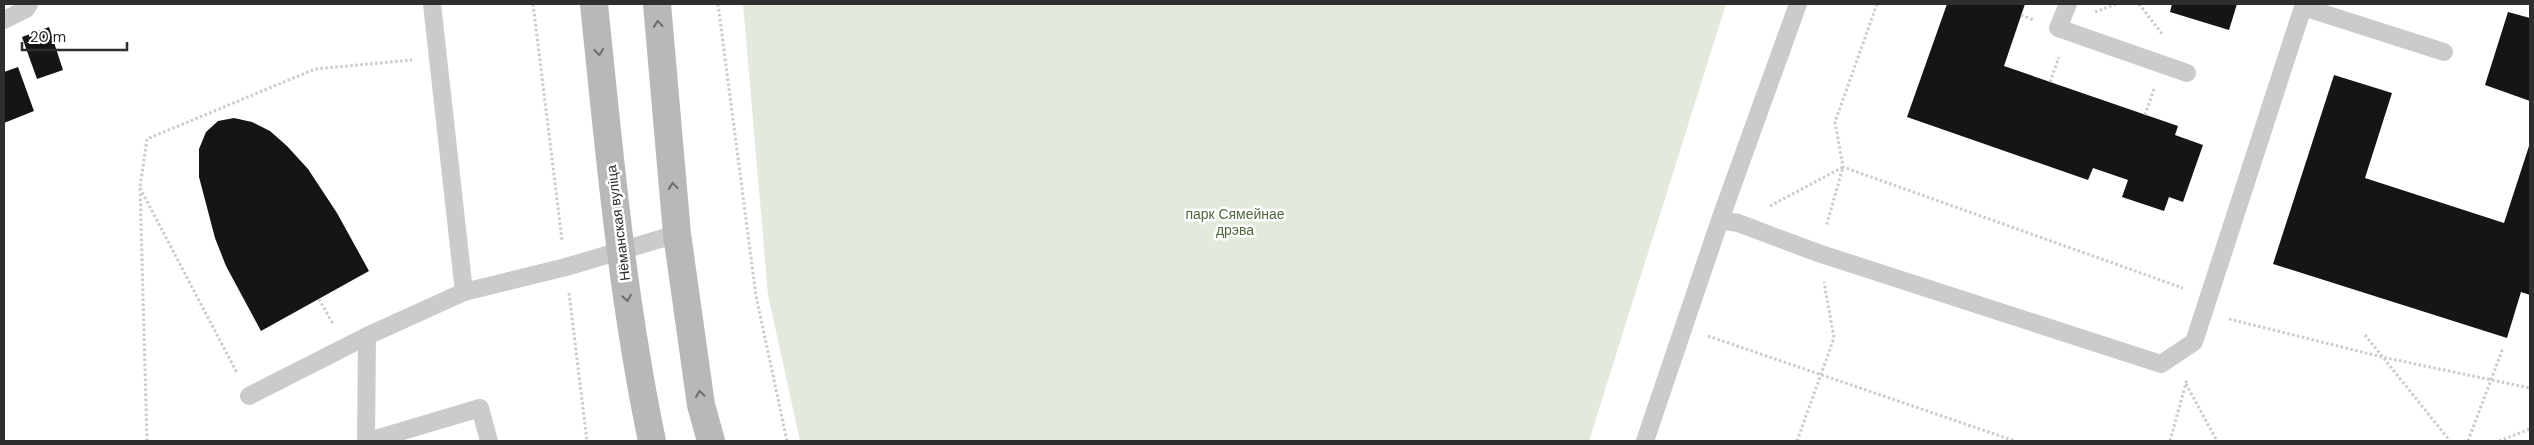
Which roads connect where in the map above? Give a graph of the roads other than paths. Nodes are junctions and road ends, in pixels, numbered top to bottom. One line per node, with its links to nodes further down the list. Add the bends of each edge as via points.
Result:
1 (29, 4): 7 (lane, via 26,9)
2 (432, 4): 13 (lane)
3 (594, 4): 12 (main road, Нёманская вуліца, one-way to 12)
4 (657, 4): 11 (main road, one-way to 4)
5 (1798, 4): 10 (lane)
6 (2068, 4): 9 (lane, via 2058,28)
7 (4, 20)
8 (2444, 52): 10 (lane, via 2303,6 2194,342 2161,364 1818,253 1738,223)
9 (2187, 73)
10 (1720, 220): 20 (lane)
11 (678, 234): 12 (lane); 19 (main road, one-way to 11, via 701,406)
12 (620, 250): 13 (lane); 18 (main road, Нёманская вуліца, one-way to 18)
13 (464, 292): 14 (lane)
14 (367, 336): 15 (lane); 16 (lane)
15 (249, 396)
16 (367, 441): 17 (lane, via 480,408)
17 (488, 441)
18 (652, 441)
19 (711, 441)
20 (1645, 441)

